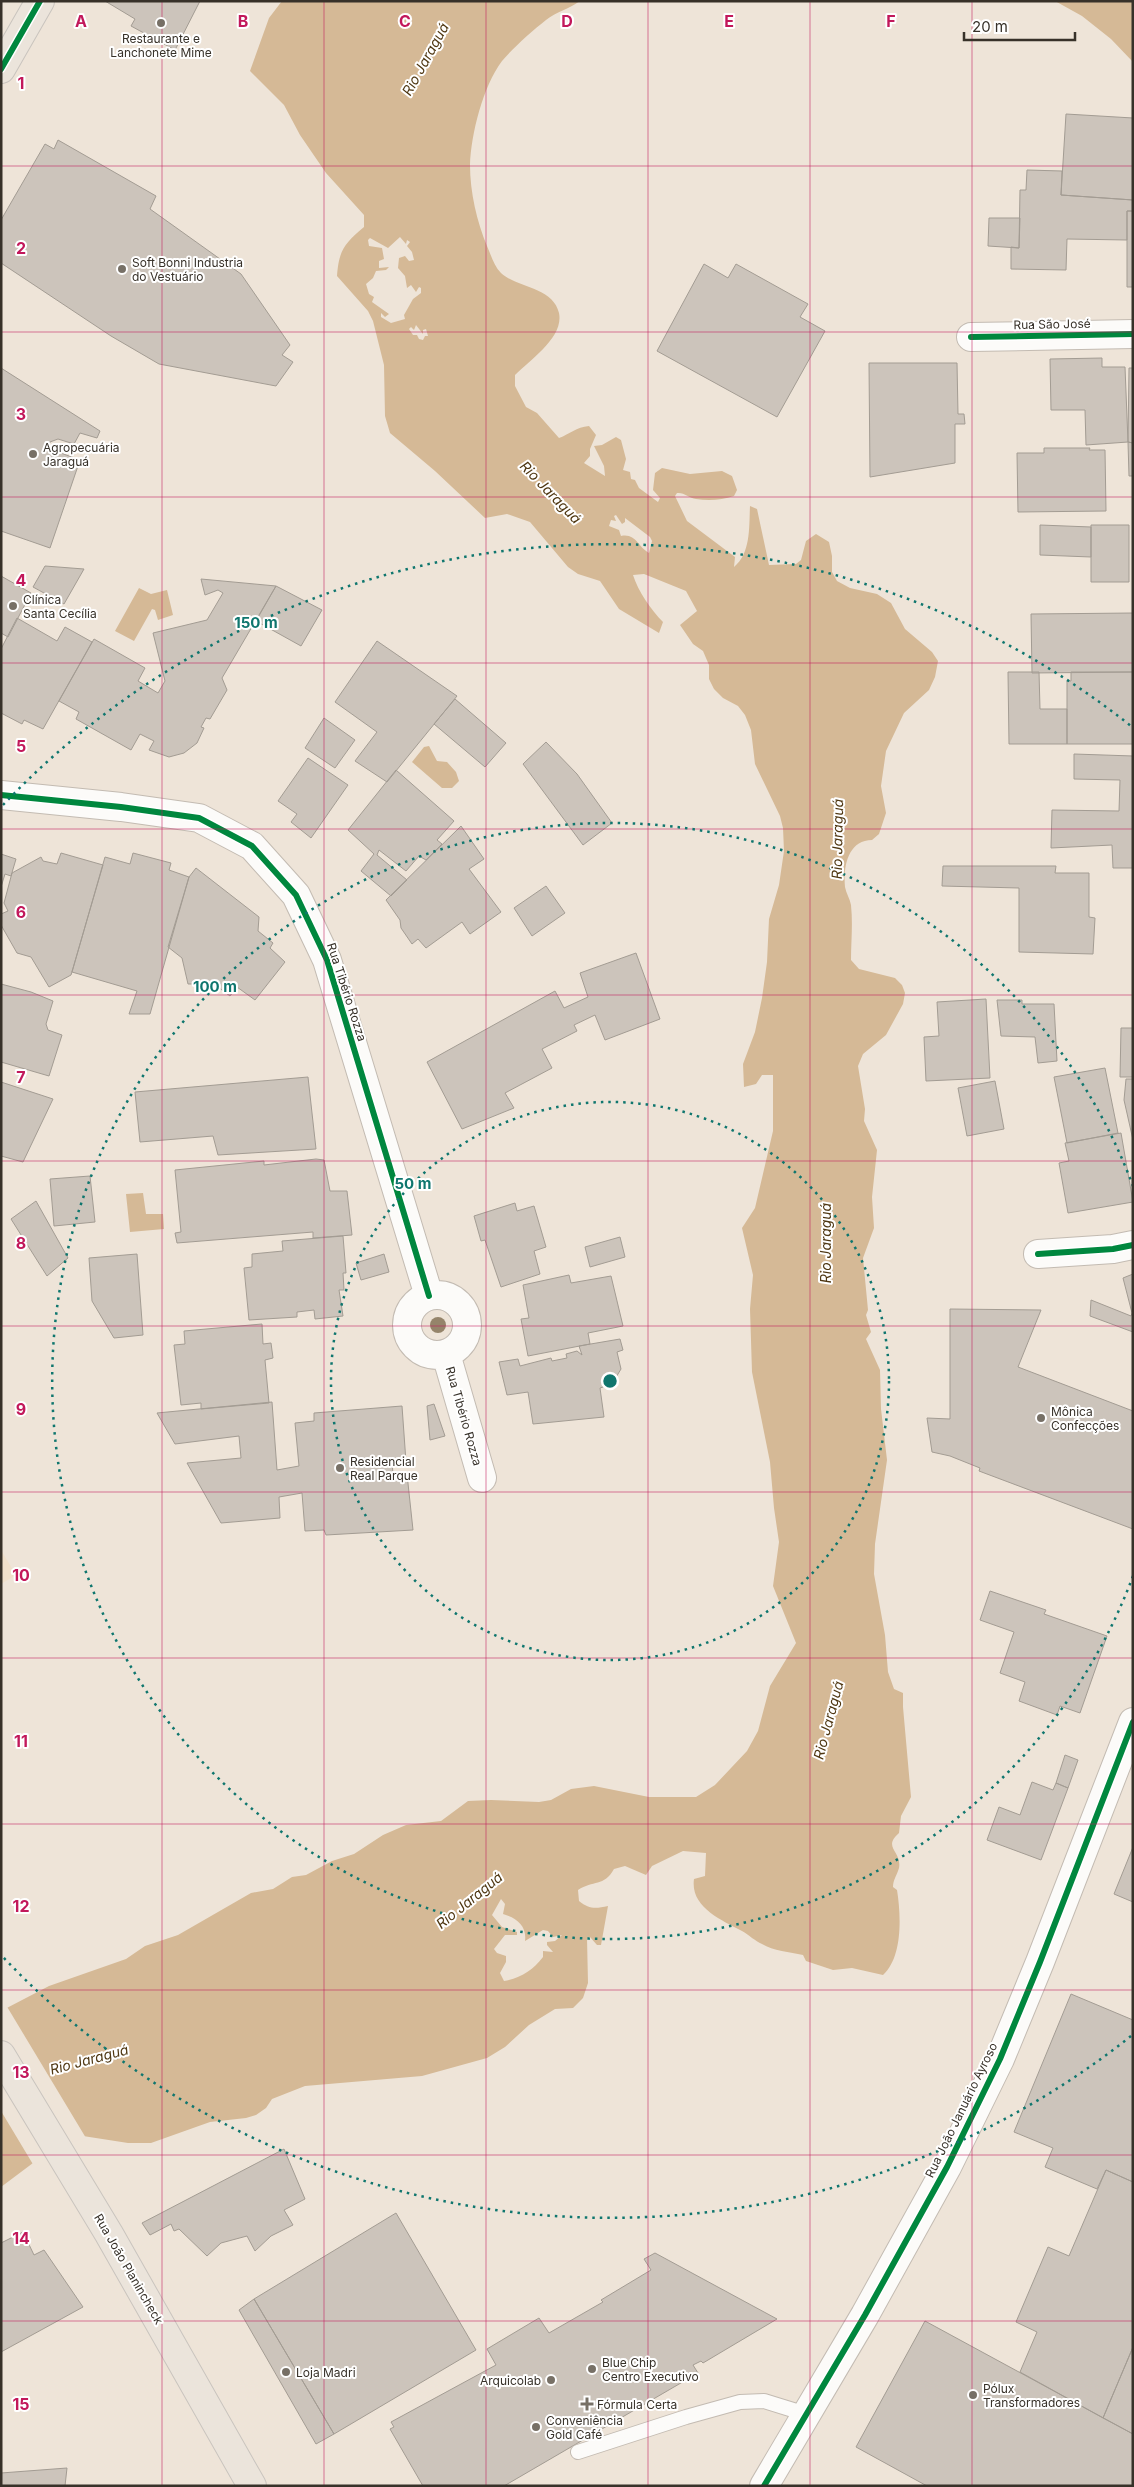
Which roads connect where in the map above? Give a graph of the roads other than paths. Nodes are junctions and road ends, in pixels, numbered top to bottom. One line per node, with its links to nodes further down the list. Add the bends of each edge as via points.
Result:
1 (40, 1): 2 (main road)
2 (1, 69)
3 (1133, 334): 4 (street, Rua São José)
4 (971, 337)
5 (1, 795): 8 (street, Rua Tibério Rozza, via 199,818 252,846 296,896 327,960)
6 (1133, 1245): 7 (street)
7 (1038, 1254)
8 (429, 1296): 9 (street, Rua Tibério Rozza, via 452,1299 465,1316 467,1328 464,1339); 9 (street, Rua Tibério Rozza, via 410,1310 408,1334 413,1344 423,1352)
9 (446, 1354): 10 (street, Rua Tibério Rozza)
10 (482, 1478)
11 (1133, 1722): 13 (street, Rua João Januário Ayroso, via 1000,2059 937,2184)
12 (1, 2055): 15 (main road, Rua João Planincheck, via 109,2234)
13 (806, 2414): 14 (lane, via 764,2401 740,2402); 16 (street, Rua João Januário Ayroso)
14 (578, 2452)
15 (252, 2486)
16 (764, 2486)

